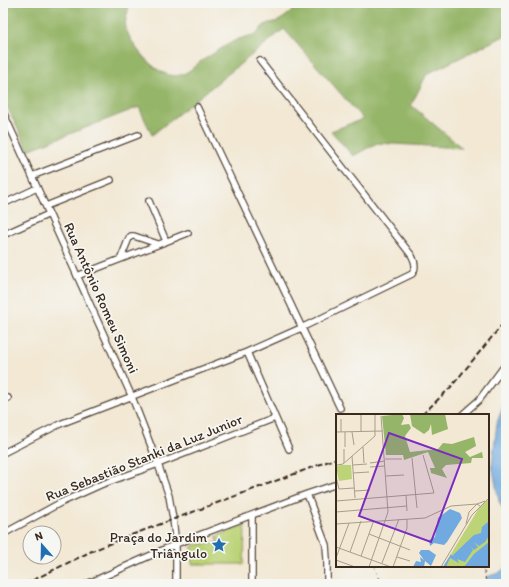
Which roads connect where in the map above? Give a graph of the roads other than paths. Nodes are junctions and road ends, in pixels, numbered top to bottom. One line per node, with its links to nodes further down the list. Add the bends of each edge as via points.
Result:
1 (260, 61): 18 (street, via 412,256 415,264 412,274)
2 (197, 106): 18 (street)
3 (3, 112): 5 (street, Rua Antônio Romeu Simoni)
4 (138, 135): 5 (street)
5 (32, 176): 7 (street, Rua Antônio Romeu Simoni)
6 (111, 180): 10 (street)
7 (37, 188): 9 (street); 10 (street, Rua Antônio Romeu Simoni)
8 (149, 201): 14 (street)
9 (3, 204)
10 (46, 206): 11 (street, Rua Antônio Romeu Simoni)
11 (49, 214): 13 (street); 17 (street, Rua Antônio Romeu Simoni)
12 (188, 233): 14 (street)
13 (3, 234)
14 (166, 241): 15 (street)
15 (158, 244): 16 (street); 16 (street, via 131,236)
16 (122, 258): 17 (street)
17 (77, 276): 21 (street, Rua Antônio Romeu Simoni)
18 (301, 328): 19 (street); 22 (street)
19 (247, 352): 21 (street); 24 (street)
20 (506, 364): 23 (street, via 479,400)
21 (132, 397): 26 (street, via 60,424); 27 (street, Rua Antônio Romeu Simoni)
22 (340, 408)
23 (463, 414)
24 (275, 418): 25 (street); 27 (street, Rua Sebastião Stanki da Luz Junior)
25 (289, 449)
26 (3, 453)
27 (158, 464): 31 (street, Rua Sebastião Stanki da Luz Junior, via 60,503); 32 (street, Rua Antônio Romeu Simoni, via 169,496)
28 (336, 484): 29 (street)
29 (307, 494): 30 (street); 38 (street, via 326,545)
30 (252, 515): 32 (street); 37 (street)
31 (3, 534)
32 (176, 544): 33 (street); 36 (street, Rua Antônio Romeu Simoni)
33 (100, 578): 34 (street); 35 (street)
34 (87, 584)
35 (100, 584)
36 (176, 584)
37 (252, 584)
38 (327, 584)

